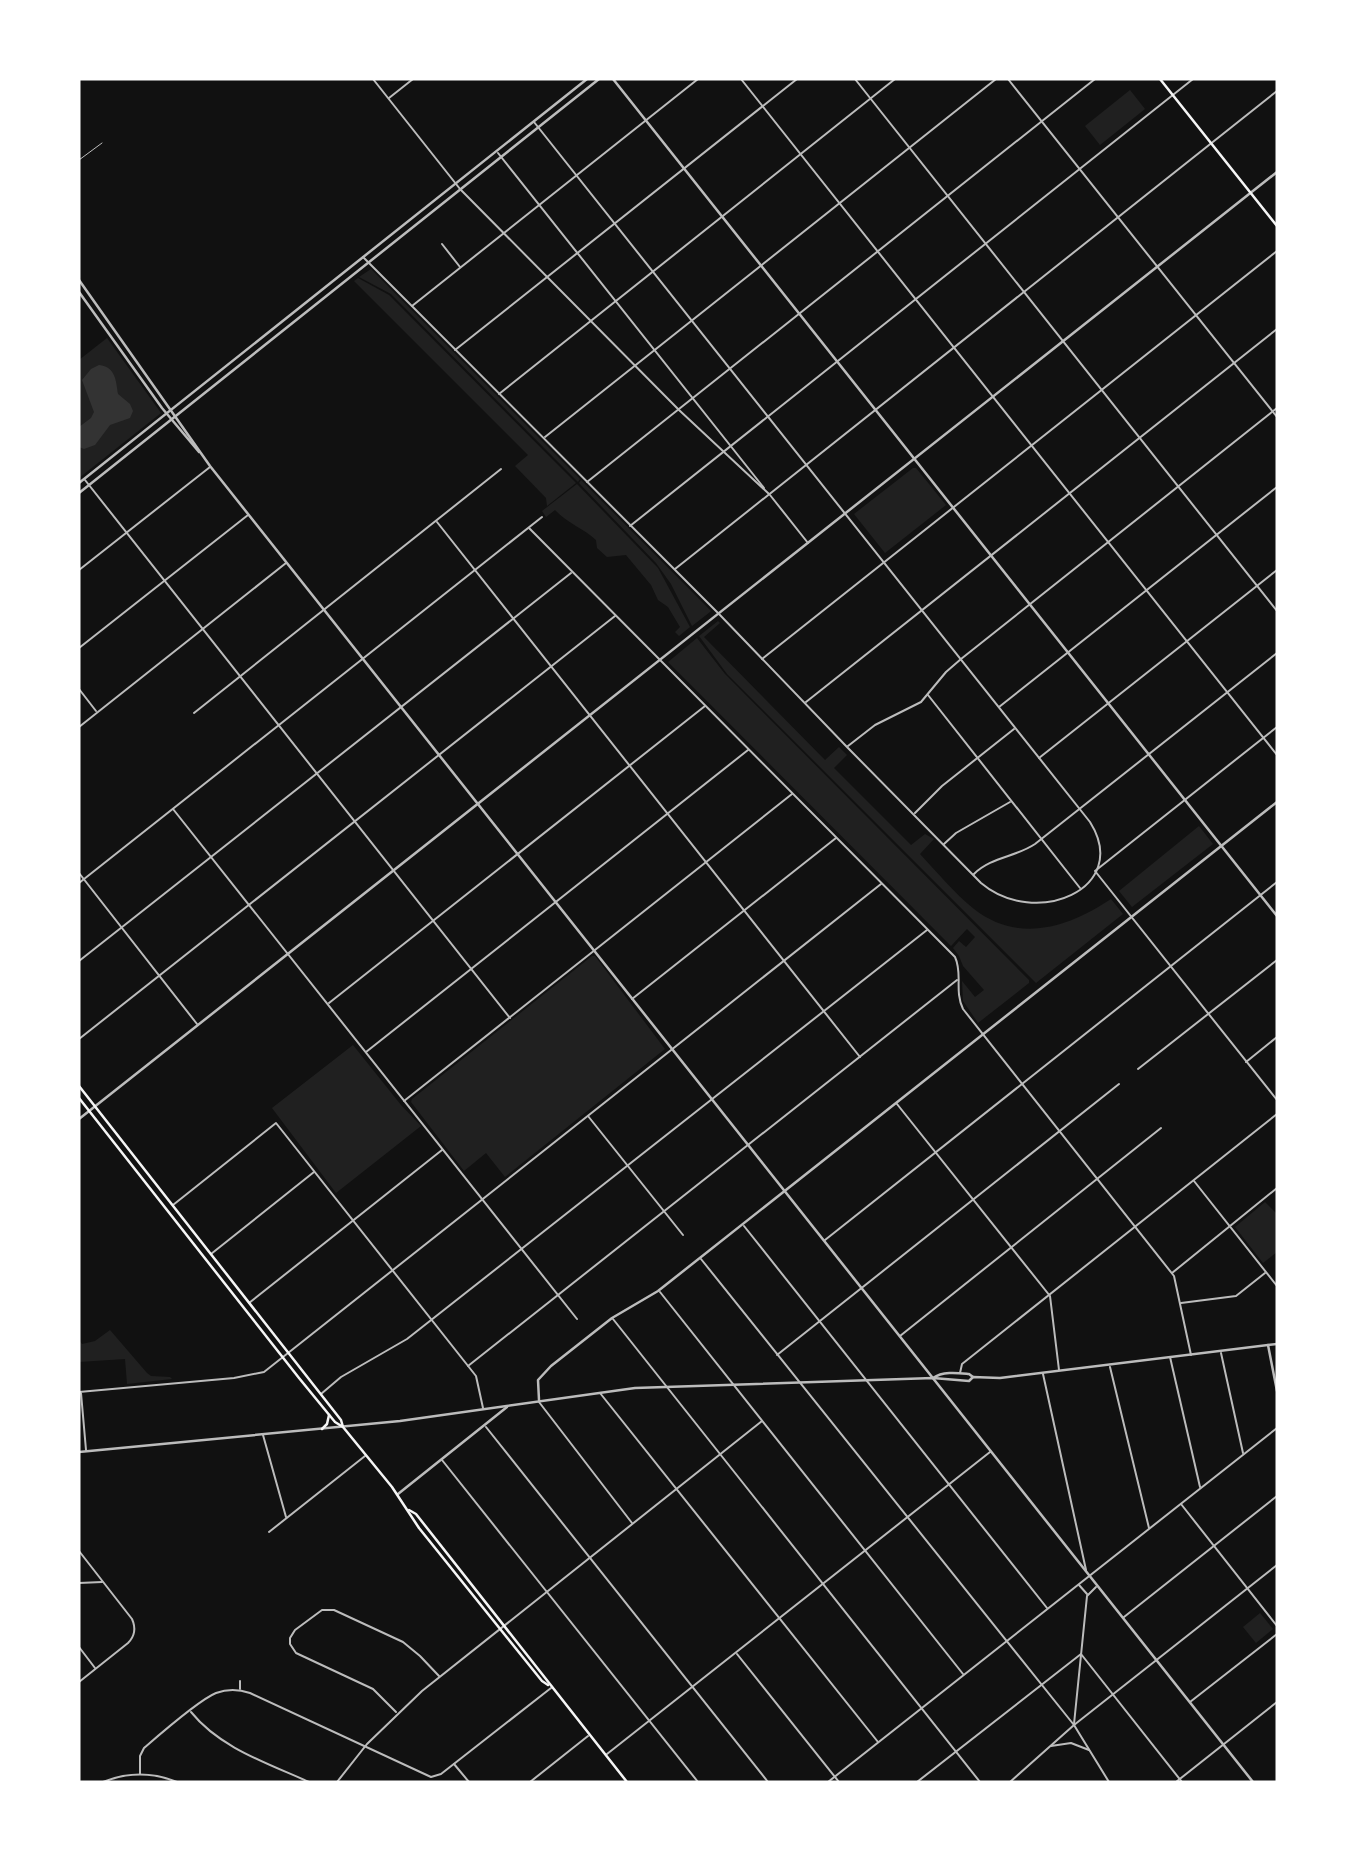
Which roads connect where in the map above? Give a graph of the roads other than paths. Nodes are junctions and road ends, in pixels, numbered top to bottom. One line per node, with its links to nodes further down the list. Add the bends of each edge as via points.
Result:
1 (373, 79): 18 (street)
2 (413, 79): 18 (street)
3 (587, 79): 21 (street)
4 (599, 79): 24 (street)
5 (614, 79): 22 (street)
6 (698, 79): 22 (street)
7 (741, 79): 20 (street)
8 (797, 79): 20 (street)
9 (855, 79): 19 (street)
10 (895, 79): 19 (street)
11 (996, 79): 27 (street)
12 (1008, 79): 23 (street)
13 (1095, 79): 23 (street)
14 (1160, 79): 17 (main road)
15 (1194, 79): 17 (street)
16 (1277, 91): 26 (street)
17 (1173, 95): 26 (main road); 33 (street)
18 (388, 98): 36 (street)
19 (870, 99): 27 (street); 29 (street)
20 (763, 106): 29 (street); 32 (street)
21 (533, 121): 24 (street); 28 (street)
22 (646, 121): 32 (street); 35 (street)
23 (1042, 121): 33 (street); 39 (street)
24 (538, 128): 30 (street); 35 (street)
25 (102, 143): 31 (lane)
26 (1211, 143): 38 (main road); 43 (street)
27 (910, 148): 39 (street); 40 (street)
28 (498, 152): 30 (street); 36 (street)
29 (801, 154): 40 (street); 42 (street)
30 (501, 156): 37 (street); 41 (street)
31 (79, 160)
32 (684, 169): 42 (street); 44 (street)
33 (1080, 169): 43 (street); 48 (street)
34 (1277, 172): 38 (street)
35 (577, 176): 41 (street); 44 (street)
36 (456, 184): 37 (street); 52 (street)
37 (460, 189): 46 (street); 53 (street)
38 (1251, 193): 45 (main road); 55 (street)
39 (948, 196): 48 (street); 49 (street)
40 (840, 203): 49 (street); 54 (street)
41 (540, 205): 46 (street); 51 (street)
42 (723, 216): 54 (street); 57 (street)
43 (1118, 217): 55 (street); 61 (street)
44 (615, 224): 51 (street); 57 (street)
45 (1277, 226)
46 (503, 234): 56 (street); 58 (street)
47 (442, 244): 56 (street)
48 (986, 244): 61 (street); 62 (street)
49 (878, 251): 62 (street); 67 (street)
50 (1277, 251): 68 (street)
51 (578, 253): 58 (street); 64 (street)
52 (363, 257): 53 (street); 63 (street)
53 (369, 263): 65 (street); 66 (street)
54 (762, 265): 67 (street); 70 (street)
55 (1158, 266): 68 (street); 72 (street)
56 (461, 267): 65 (street)
57 (653, 272): 64 (street); 70 (street)
58 (547, 278): 69 (street); 75 (street)
59 (79, 280): 87 (street)
60 (79, 292): 91 (street)
61 (1024, 292): 72 (street); 73 (street)
62 (917, 299): 73 (street); 78 (street)
63 (309, 300): 66 (street); 74 (street)
64 (616, 301): 69 (street); 76 (street)
65 (412, 306): 75 (street)
66 (314, 307): 77 (street)
67 (800, 314): 78 (street); 81 (street)
68 (1196, 315): 79 (street); 82 (street)
69 (591, 321): 80 (street); 83 (street)
70 (692, 321): 76 (street); 81 (street)
71 (1277, 330): 79 (street)
72 (1063, 341): 82 (street); 84 (street)
73 (955, 347): 84 (street); 89 (street)
74 (248, 349): 77 (street); 87 (street)
75 (455, 350): 83 (street)
76 (655, 350): 80 (street); 85 (street)
77 (253, 356): 92 (street)
78 (838, 362): 89 (street); 93 (street)
79 (1234, 363): 90 (street); 96 (street)
80 (635, 366): 88 (street); 97 (street)
81 (731, 369): 85 (street); 93 (street)
82 (1102, 390): 96 (street); 98 (street)
83 (499, 394): 97 (street)
84 (994, 396): 98 (street); 101 (street)
85 (693, 398): 88 (street); 99 (street)
86 (1277, 408): 90 (street)
87 (172, 410): 91 (street); 92 (street)
88 (679, 410): 100 (street); 106 (street)
89 (877, 410): 101 (street); 103 (street)
90 (1273, 412): 94 (street); 109 (street)
91 (167, 414): 95 (street); 105 (street)
92 (176, 416): 95 (street); 102 (street)
93 (769, 417): 99 (street); 103 (street)
94 (1277, 417)
95 (172, 420): 102 (street); 108 (street)
96 (1140, 438): 109 (street); 112 (street)
97 (543, 439): 106 (street)
98 (1032, 445): 112 (street); 114 (street)
99 (732, 446): 100 (street); 113 (street)
100 (723, 453): 113 (street); 119 (street)
101 (915, 458): 114 (street); 115 (street)
102 (209, 464): 116 (street); 121 (street)
103 (807, 465): 113 (street); 115 (street)
104 (501, 469): 118 (street)
105 (84, 479): 107 (street); 108 (street)
106 (587, 482): 119 (street)
107 (79, 483)
108 (89, 485): 111 (street); 121 (street)
109 (1178, 486): 122 (street); 123 (street)
110 (1277, 487): 122 (street)
111 (79, 493)
112 (1071, 493): 123 (street); 125 (street)
113 (769, 494): 124 (street); 130 (street)
114 (954, 507): 125 (street); 126 (street)
115 (846, 513): 124 (street); 126 (street)
116 (248, 515): 127 (street); 133 (street)
117 (542, 517): 120 (street)
118 (436, 522): 129 (street); 138 (street)
119 (631, 526): 130 (street)
120 (528, 528): 129 (street); 132 (street)
121 (126, 533): 128 (street); 133 (street)
122 (1217, 535): 134 (street); 135 (street)
123 (1109, 542): 135 (street); 136 (street)
124 (809, 543): 140 (street)
125 (992, 555): 136 (street); 137 (street)
126 (884, 562): 137 (street); 149 (street)
127 (286, 563): 138 (street); 143 (street)
128 (79, 570)
129 (475, 570): 142 (street); 148 (street)
130 (674, 570): 140 (street)
131 (1277, 570): 134 (street)
132 (572, 572): 141 (street); 142 (street)
133 (164, 581): 143 (street); 145 (street)
134 (1257, 586): 139 (street); 144 (street)
135 (1147, 590): 144 (street); 146 (street)
136 (1030, 604): 146 (street); 150 (street)
137 (922, 610): 150 (street); 157 (street)
138 (325, 611): 148 (street); 153 (street)
139 (1277, 611)
140 (719, 614): 149 (street); 151 (street)
141 (616, 616): 151 (street); 152 (street)
142 (513, 619): 152 (street); 160 (street)
143 (202, 629): 153 (street); 162 (street)
144 (1188, 641): 155 (street); 158 (street)
145 (79, 649)
146 (1068, 652): 158 (street); 161 (street)
147 (1277, 653): 155 (street)
148 (363, 659): 160 (street); 165 (street)
149 (762, 659): 157 (street)
150 (961, 659): 156 (street); 161 (street)
151 (660, 660): 159 (street); 164 (street)
152 (551, 667): 164 (street); 173 (street)
153 (240, 677): 163 (street); 165 (street)
154 (79, 689): 162 (street)
155 (1228, 692): 169 (street); 172 (street)
156 (928, 695): 170 (street, via 867,730); 175 (street)
157 (805, 703): 170 (street)
158 (1109, 703): 172 (street); 176 (street)
159 (705, 706): 171 (street); 177 (street)
160 (401, 707): 173 (street); 178 (street)
161 (999, 707): 168 (street)
162 (97, 712): 166 (street)
163 (194, 713)
164 (590, 716): 177 (street); 183 (street)
165 (278, 726): 178 (street); 184 (street)
166 (79, 727)
167 (1277, 727): 169 (street)
168 (1015, 728): 175 (street); 176 (street)
169 (1264, 738): 174 (street); 180 (street)
170 (847, 747): 187 (street)
171 (749, 750): 179 (street); 186 (street)
172 (1149, 754): 180 (street); 185 (street)
173 (439, 755): 183 (street); 188 (street)
174 (1277, 755)
175 (977, 758): 181 (street); 187 (street)
176 (1039, 758): 185 (street)
177 (630, 766): 186 (street); 193 (street)
178 (317, 774): 188 (street); 194 (street)
179 (793, 794): 189 (street); 195 (street)
180 (1185, 800): 192 (street); 197 (street)
181 (1011, 801): 190 (street); 191 (street)
182 (1277, 802): 192 (street)
183 (478, 804): 193 (street); 196 (street)
184 (173, 808): 194 (street); 200 (street)
185 (1079, 809): 190 (street); 197 (street, via 1098,838)
186 (668, 814): 195 (street); 206 (street)
187 (913, 814): 191 (street)
188 (355, 822): 196 (street); 207 (street)
189 (837, 838): 203 (street); 208 (street)
190 (1042, 839): 199 (street); 204 (street)
191 (943, 845): 199 (street)
192 (1222, 846): 205 (street); 210 (street)
193 (518, 854): 206 (street); 211 (street)
194 (211, 857): 207 (street); 212 (street)
195 (706, 862): 208 (street); 214 (street)
196 (393, 871): 211 (street); 215 (street)
197 (1095, 871): 204 (street); 210 (street)
198 (79, 873): 200 (street)
199 (973, 875): 204 (street, via 998,895 1023,903 1050,903)
200 (83, 879): 202 (street); 212 (street)
201 (1277, 882): 205 (street)
202 (79, 883)
203 (882, 883): 213 (street); 218 (street)
204 (1081, 889)
205 (1261, 895): 209 (street); 219 (street)
206 (556, 903): 214 (street); 220 (street)
207 (249, 905): 215 (street); 221 (street)
208 (744, 911): 218 (street); 223 (street)
209 (1277, 916)
210 (1132, 917): 219 (street); 229 (street)
211 (433, 921): 220 (street); 224 (street)
212 (121, 927): 217 (street); 221 (street)
213 (928, 929): 222 (street, via 955,957); 225 (street)
214 (594, 951): 223 (street); 227 (street)
215 (288, 954): 224 (street); 228 (street)
216 (1277, 960): 226 (street)
217 (79, 961)
218 (784, 961): 225 (street); 232 (street)
219 (1171, 967): 226 (street); 238 (street)
220 (471, 969): 227 (street); 233 (street)
221 (159, 976): 228 (street); 231 (street)
222 (958, 980): 229 (street, via 961,1006); 234 (street)
223 (632, 999): 232 (street)
224 (328, 1004): 233 (street)
225 (824, 1011): 234 (street); 241 (street)
226 (1208, 1014): 235 (street); 236 (street)
227 (510, 1018): 243 (street)
228 (198, 1025): 245 (street)
229 (983, 1035): 238 (street); 244 (street)
230 (1277, 1037): 235 (street)
231 (79, 1039)
232 (672, 1049): 241 (street); 248 (street)
233 (366, 1052): 243 (street)
234 (860, 1057): 252 (street)
235 (1246, 1062): 242 (street)
236 (1138, 1069)
237 (1119, 1083): 251 (street)
238 (1022, 1084): 251 (street); 254 (street)
239 (79, 1086): 245 (main road)
240 (79, 1098): 246 (main road)
241 (712, 1100): 252 (street); 255 (street)
242 (1277, 1100)
243 (404, 1101): 253 (street)
244 (897, 1103): 254 (street); 260 (street)
245 (94, 1107): 246 (street); 263 (main road)
246 (89, 1111): 249 (street); 296 (main road)
247 (1277, 1114): 258 (street)
248 (588, 1116): 255 (street); 261 (street)
249 (79, 1119)
250 (1161, 1128): 257 (street)
251 (1059, 1131): 257 (street); 262 (street)
252 (748, 1144): 260 (street); 264 (street)
253 (443, 1149): 261 (street); 265 (street)
254 (936, 1152): 262 (street); 270 (street)
255 (628, 1166): 264 (street); 272 (street)
256 (314, 1172): 263 (street, via 276,1123); 265 (street); 273 (street)
257 (1097, 1180): 268 (street); 271 (street)
258 (1194, 1181): 267 (street); 268 (street)
259 (1277, 1188): 267 (street)
260 (785, 1190): 266 (street); 270 (street)
261 (482, 1199): 272 (street); 275 (street)
262 (974, 1200): 271 (street); 279 (street)
263 (172, 1206): 273 (main road)
264 (664, 1210): 269 (street); 281 (street)
265 (353, 1220): 275 (street); 283 (street)
266 (743, 1224): 274 (street); 288 (street)
267 (1230, 1226): 276 (street); 277 (street)
268 (1135, 1227): 277 (street); 282 (street)
269 (683, 1236)
270 (824, 1241): 279 (street)
271 (1011, 1247): 282 (street); 289 (street)
272 (522, 1250): 281 (street); 287 (street)
273 (210, 1255): 283 (main road)
274 (700, 1258): 280 (street); 294 (street)
275 (393, 1270): 287 (street); 293 (street)
276 (1266, 1272): 278 (street); 284 (street, via 1236,1296)
277 (1172, 1273): 284 (street)
278 (1277, 1286)
279 (862, 1288): 288 (street); 289 (street)
280 (658, 1291): 285 (street); 307 (street)
281 (558, 1294): 286 (street); 299 (street)
282 (1049, 1295): 300 (street); 302 (street, via 962,1364)
283 (249, 1303): 293 (main road)
284 (1180, 1303): 295 (street)
285 (612, 1318): 308 (street); 313 (street, via 542,1373 537,1384)
286 (577, 1319)
287 (432, 1320): 299 (street); 312 (street)
288 (820, 1321): 294 (street); 305 (street)
289 (900, 1336): 304 (street)
290 (1277, 1344): 291 (street)
291 (1268, 1345): 292 (street); 309 (street)
292 (1220, 1351): 295 (street); 326 (street)
293 (289, 1353): 296 (street); 312 (main road)
294 (778, 1354): 306 (street)
295 (1191, 1355): 297 (street)
296 (283, 1357): 310 (street, via 251,1376); 316 (main road)
297 (1170, 1357): 298 (street); 331 (street)
298 (1110, 1365): 300 (street); 340 (street)
299 (468, 1366): 315 (street, via 480,1384)
300 (1059, 1371): 301 (street)
301 (1043, 1373): 303 (street); 347 (street)
302 (960, 1374): 303 (street); 304 (street)
303 (973, 1377): 304 (street, via 969,1381)
304 (933, 1378): 305 (street); 324 (street)
305 (867, 1381): 306 (street); 330 (street)
306 (800, 1383): 307 (street); 337 (street)
307 (733, 1385): 308 (street); 317 (street)
308 (666, 1387): 311 (street); 328 (street)
309 (1277, 1391)
310 (80, 1392): 323 (street)
311 (600, 1393): 313 (street); 332 (street)
312 (321, 1394): 319 (main road)
313 (539, 1400): 314 (street); 339 (street)
314 (510, 1405): 315 (street); 318 (street)
315 (483, 1409): 319 (street)
316 (329, 1415): 319 (main road); 321 (main road)
317 (762, 1421): 328 (street); 344 (street)
318 (485, 1426): 329 (street); 345 (street)
319 (343, 1427): 321 (street); 327 (main road)
320 (1277, 1427): 326 (street)
321 (322, 1429): 322 (street)
322 (262, 1435): 323 (street); 338 (street)
323 (86, 1451): 325 (street)
324 (991, 1451): 330 (street); 347 (street)
325 (79, 1452)
326 (1244, 1454): 331 (street)
327 (366, 1455): 333 (main road); 338 (street)
328 (720, 1455): 332 (street); 351 (street)
329 (442, 1460): 333 (street); 355 (street)
330 (949, 1484): 337 (street); 357 (street)
331 (1200, 1488): 335 (street)
332 (676, 1489): 339 (street); 359 (street)
333 (398, 1494): 336 (main road)
334 (1277, 1496): 342 (street)
335 (1181, 1504): 340 (street); 342 (street)
336 (409, 1510): 360 (main road); 362 (main road)
337 (907, 1517): 344 (street); 364 (street)
338 (287, 1518): 341 (street)
339 (633, 1523): 345 (street)
340 (1149, 1529): 348 (street)
341 (269, 1532)
342 (1214, 1546): 354 (street); 358 (street)
343 (79, 1551): 349 (street)
344 (865, 1551): 351 (street); 370 (street)
345 (589, 1558): 355 (street); 376 (street)
346 (1277, 1565): 354 (street)
347 (1087, 1571): 348 (street)
348 (1090, 1575): 352 (street); 353 (street)
349 (104, 1582): 350 (street); 369 (street, via 135,1627 131,1640)
350 (79, 1583)
351 (823, 1584): 359 (street); 381 (street)
352 (1078, 1585): 356 (street); 357 (street)
353 (1098, 1585): 356 (street); 358 (street)
354 (1248, 1588): 361 (street); 368 (street)
355 (546, 1592): 360 (street); 384 (street)
356 (1087, 1596): 367 (street)
357 (1048, 1609): 364 (street)
358 (1124, 1618): 368 (street)
359 (779, 1619): 366 (street); 387 (street)
360 (504, 1625): 362 (street); 375 (main road)
361 (1277, 1626)
362 (499, 1629): 371 (street); 375 (main road)
363 (1277, 1634): 379 (street)
364 (1006, 1642): 370 (street); 374 (street)
365 (79, 1647): 369 (street)
366 (736, 1653): 376 (street); 396 (street)
367 (1081, 1654): 374 (street); 378 (street); 385 (street)
368 (1157, 1660): 378 (street); 379 (street)
369 (96, 1668): 373 (street)
370 (964, 1675): 381 (street)
371 (439, 1677): 383 (street); 383 (street, via 403,1643 334,1610 322,1610 295,1630 290,1646 296,1653 373,1689)
372 (240, 1681): 377 (street)
373 (79, 1682)
374 (1040, 1685): 385 (street); 392 (street)
375 (550, 1686): 386 (main road); 394 (street)
376 (692, 1687): 384 (street); 406 (street)
377 (239, 1690): 382 (street, via 213,1695); 390 (street)
378 (1113, 1695): 385 (street); 397 (street)
379 (1190, 1702): 388 (street)
380 (1277, 1702): 388 (street)
381 (922, 1709): 387 (street); 392 (street)
382 (190, 1712): 395 (street, via 144,1748); 400 (street, via 220,1740)
383 (397, 1713): 390 (street)
384 (649, 1721): 393 (street); 405 (street)
385 (1074, 1726): 389 (street); 391 (street)
386 (589, 1735): 393 (main road); 403 (street)
387 (878, 1743): 396 (street)
388 (1224, 1744): 397 (street); 414 (street)
389 (1051, 1746): 391 (street, via 1073,1743); 411 (street)
390 (364, 1747): 394 (street, via 427,1776 438,1776); 401 (street)
391 (1090, 1751): 412 (street)
392 (956, 1752): 409 (street); 410 (street)
393 (606, 1755): 404 (main road)
394 (454, 1764): 402 (street)
395 (140, 1774): 398 (street); 399 (street)
396 (835, 1777): 407 (street); 408 (street)
397 (1181, 1781): 413 (street)
398 (103, 1782)
399 (177, 1782)
400 (309, 1782)
401 (337, 1782)
402 (469, 1782)
403 (530, 1782)
404 (628, 1782)
405 (698, 1782)
406 (768, 1782)
407 (828, 1782)
408 (839, 1782)
409 (917, 1782)
410 (980, 1782)
411 (1010, 1782)
412 (1109, 1782)
413 (1176, 1782)
414 (1253, 1782)

